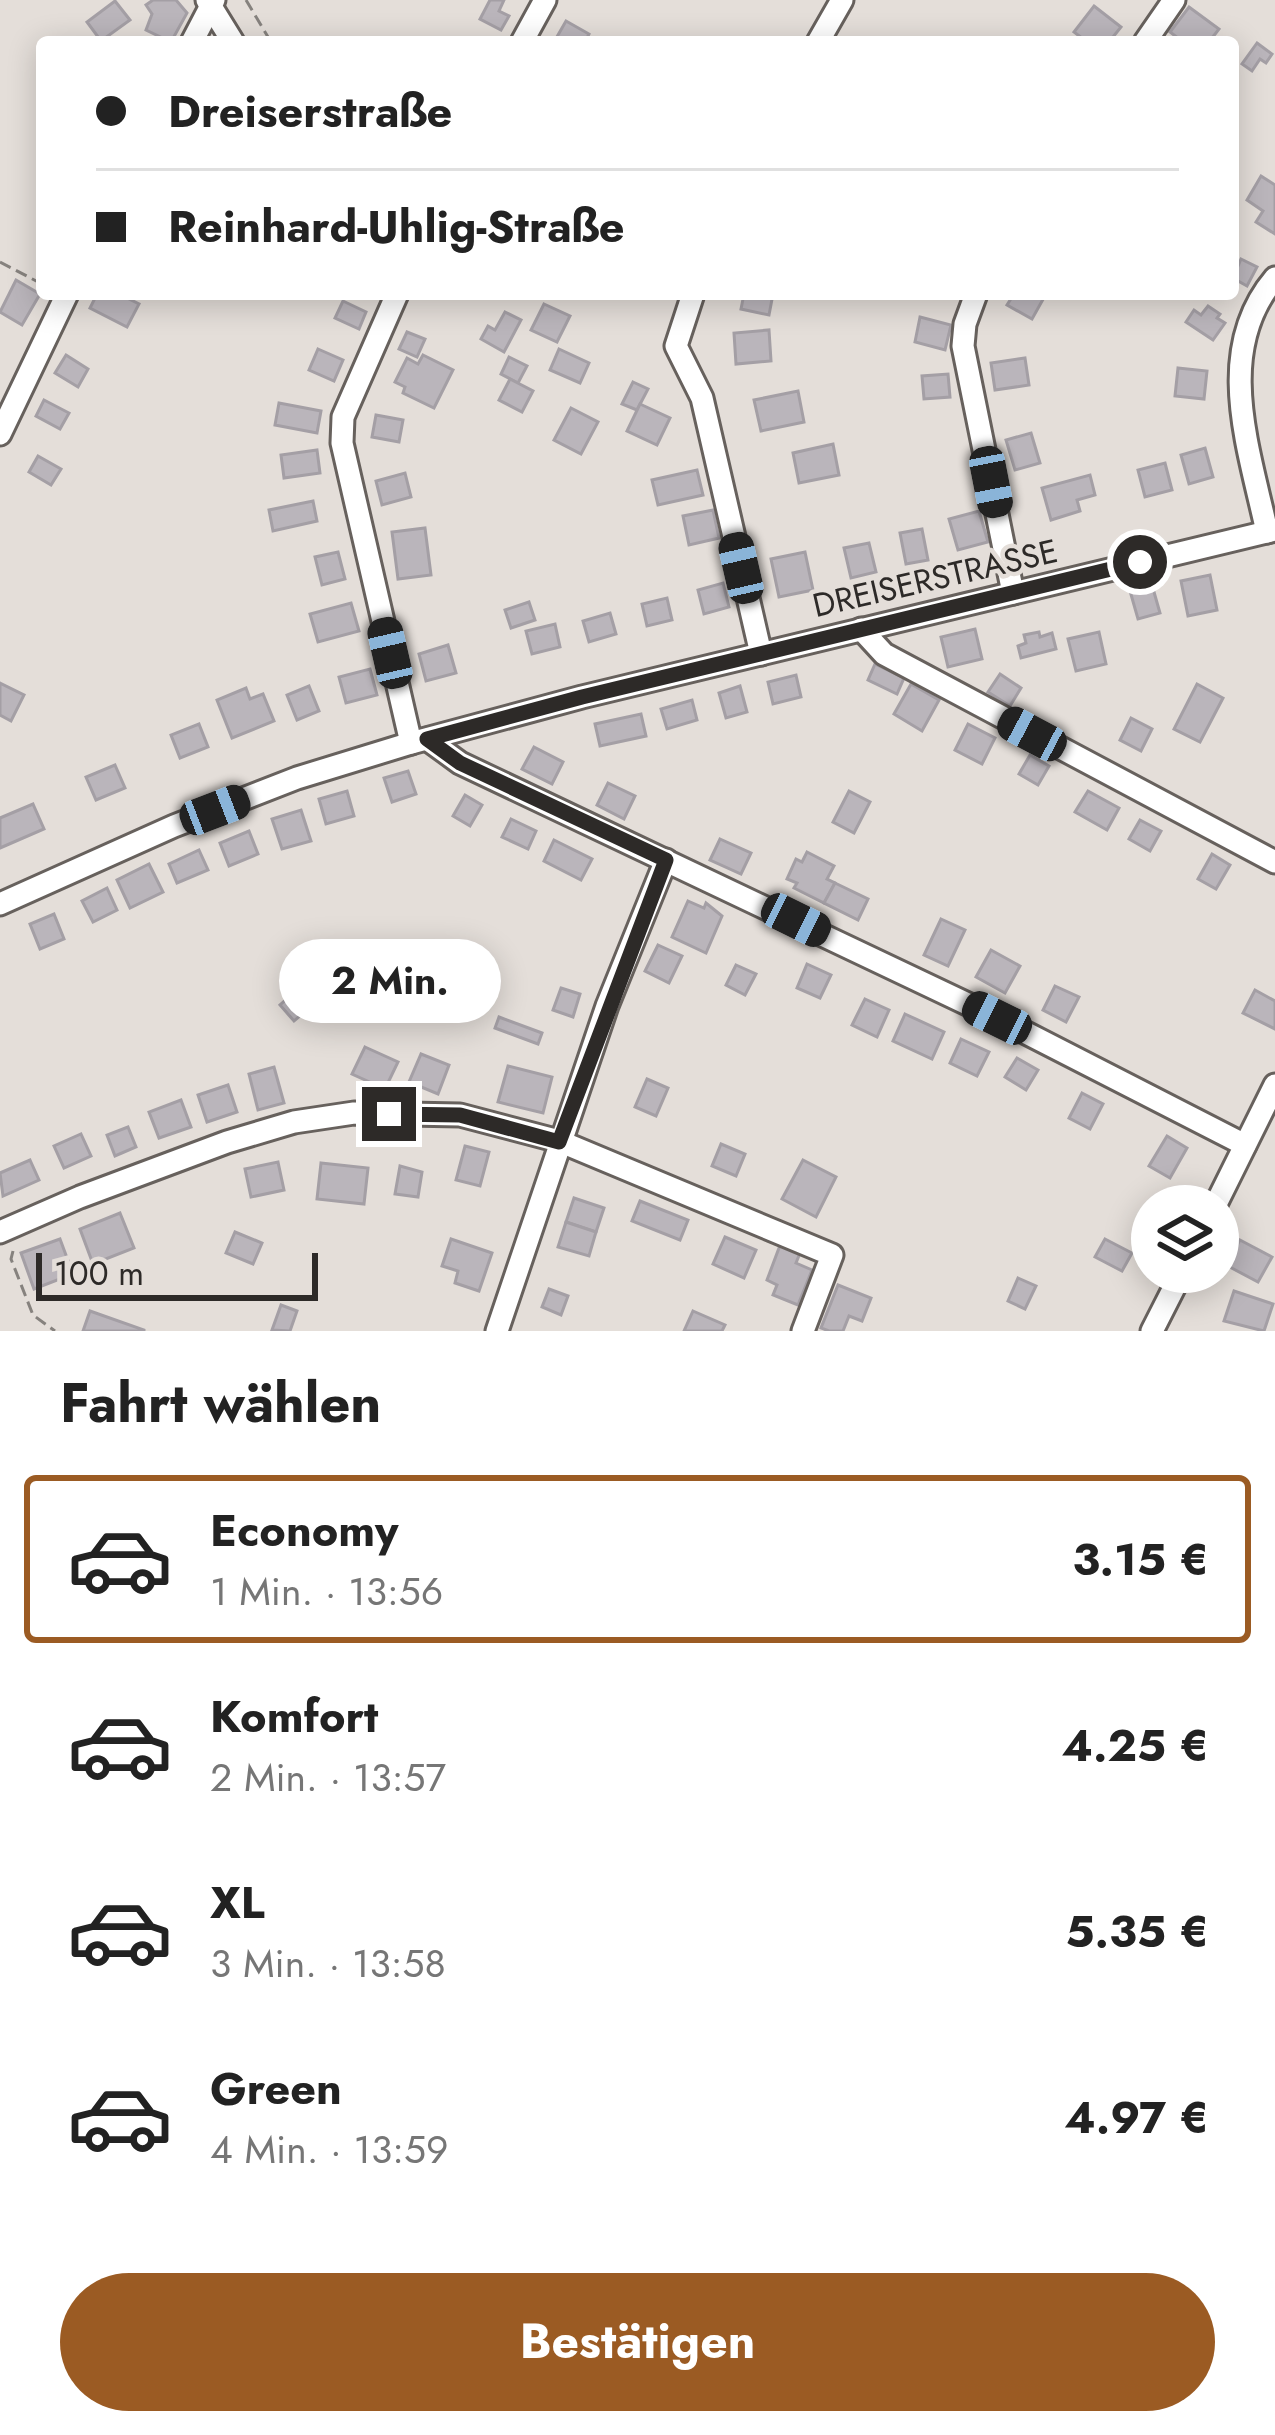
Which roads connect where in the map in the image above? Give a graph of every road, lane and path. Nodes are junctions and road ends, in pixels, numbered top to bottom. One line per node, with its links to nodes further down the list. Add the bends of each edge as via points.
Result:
1 (246, 0): 8 (path)
2 (545, 0): 9 (street)
3 (842, 0): 10 (street)
4 (1174, 0): 11 (street)
5 (210, 2): 6 (street); 7 (street)
6 (195, 36)
7 (230, 36)
8 (267, 36)
9 (526, 36)
10 (821, 36)
11 (1149, 36)
12 (0, 262): 14 (path)
13 (1275, 278): 20 (street, via 1238,358)
14 (36, 281)
15 (64, 300): 19 (street)
16 (394, 300): 24 (street, via 343,418 343,443)
17 (691, 300): 23 (street, via 676,346 702,398)
18 (974, 300): 21 (street, via 963,346)
19 (0, 434)
20 (1271, 531): 21 (street, DREISERSTRASSE)
21 (1013, 593): 22 (street, DREISERSTRASSE)
22 (861, 629): 23 (street, DREISERSTRASSE); 26 (street, via 884,654)
23 (760, 654): 24 (street, DREISERSTRASSE)
24 (419, 741): 25 (street); 27 (street, DREISERSTRASSE, via 194,818)
25 (666, 860): 29 (street); 30 (street)
26 (1275, 862)
27 (0, 904)
28 (1275, 1085): 30 (street)
29 (559, 1142): 32 (street, via 460,1115 354,1113 294,1122); 35 (street); 36 (street, via 832,1255)
30 (1245, 1145): 31 (street)
31 (1225, 1185)
32 (6, 1229): 34 (path, via 33,1315)
33 (1171, 1293): 37 (street)
34 (55, 1331)
35 (497, 1331)
36 (803, 1331)
37 (1152, 1331)

